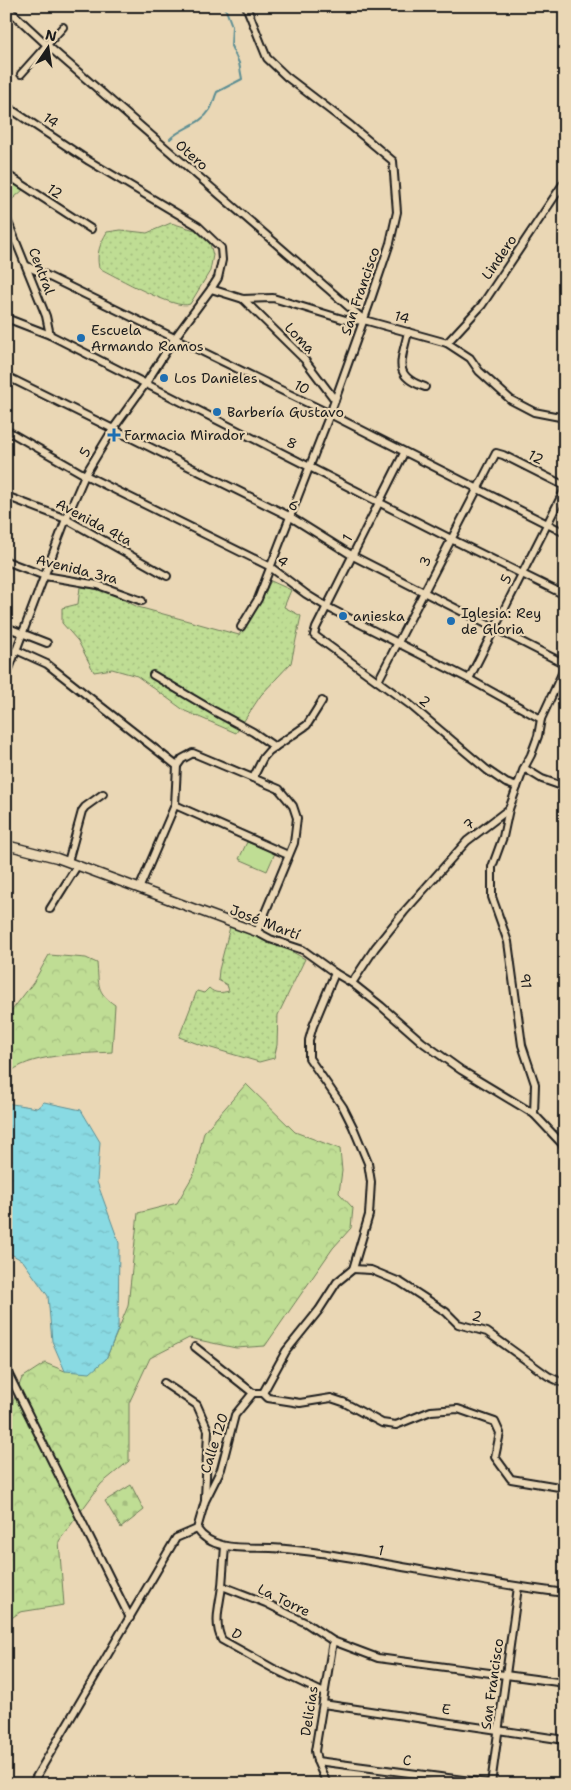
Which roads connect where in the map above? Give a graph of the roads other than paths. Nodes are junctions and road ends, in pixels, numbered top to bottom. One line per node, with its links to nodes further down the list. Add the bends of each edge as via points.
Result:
1 (246, 6): 16 (street, San Francisco, via 267,58 394,161 397,212)
2 (6, 7): 4 (street, Otero)
3 (63, 27): 4 (street)
4 (47, 45): 5 (street); 16 (street, Otero)
5 (21, 74)
6 (6, 106): 11 (street, 14, via 89,161 198,226 221,248)
7 (6, 174): 10 (street, 12)
8 (565, 181): 20 (street, Lindero, via 482,306)
9 (6, 216): 12 (street, Central)
10 (91, 229)
11 (222, 260): 13 (street, 5)
12 (27, 266): 18 (street, Central); 19 (street, 10)
13 (212, 289): 14 (street, 14); 19 (street, 5)
14 (242, 299): 16 (street, 14, via 272,298 349,321); 24 (street, Loma, via 304,359)
15 (6, 318): 18 (street, 8)
16 (364, 320): 17 (street, 14); 24 (street, San Francisco)
17 (408, 332): 20 (street, 14); 23 (street, via 401,368 411,382)
18 (50, 336): 22 (street, 8)
19 (174, 339): 22 (street, 5); 25 (street, 10)
20 (447, 343): 26 (street, 14, via 470,358 479,371 511,400 534,412)
21 (6, 376): 27 (street, 6)
22 (146, 384): 27 (street, 5); 31 (street, 8)
23 (425, 387)
24 (334, 400): 25 (street, San Francisco)
25 (330, 414): 29 (street, 10); 31 (street, San Francisco)
26 (565, 418)
27 (113, 429): 32 (street, 5); 37 (street, 6)
28 (6, 430): 32 (street, 4)
29 (404, 453): 33 (street, 10); 36 (street, 1)
30 (496, 453): 33 (street, 3); 34 (street, 12)
31 (310, 466): 36 (street, 8); 37 (street, San Francisco)
32 (85, 475): 38 (street, 5); 44 (street, 4)
33 (477, 488): 39 (street, 10); 41 (street, 3)
34 (565, 488): 39 (street, 5)
35 (6, 496): 38 (street, Avenida 4ta)
36 (380, 502): 41 (street, 8); 42 (street, 1)
37 (289, 516): 42 (street, 6); 44 (street, San Francisco)
38 (66, 519): 46 (street, 5); 47 (street, Avenida 4ta)
39 (547, 525): 40 (street, 10); 45 (street, 5)
40 (565, 533)
41 (450, 539): 45 (street, 8); 48 (street, 3)
42 (352, 556): 48 (street, 6); 51 (street, 1)
43 (6, 561): 46 (street, Avenida 3ra)
44 (269, 566): 51 (street, 4); 52 (street, San Francisco, via 258,599)
45 (522, 574): 49 (street, 8); 54 (street, 5)
46 (45, 576): 50 (street, Avenida 3ra, via 98,585); 55 (street, 5)
47 (167, 576)
48 (424, 592): 54 (street, 6); 57 (street, 3)
49 (565, 595)
50 (142, 601)
51 (327, 607): 56 (street, 1); 57 (street, 4)
52 (241, 626)
53 (6, 627): 55 (street)
54 (495, 628): 60 (street, 6); 63 (street, 5)
55 (22, 633): 58 (street); 59 (street, 5)
56 (314, 635): 64 (street, 2)
57 (397, 642): 63 (street, 4); 64 (street, 3)
58 (47, 643)
59 (16, 650): 62 (street, 5); 68 (street, via 47,664)
60 (565, 666): 66 (street)
61 (153, 675): 67 (street)
62 (6, 677)
63 (469, 679): 66 (street, 4)
64 (378, 681): 71 (street, 2, via 487,770)
65 (322, 701): 67 (street, via 307,725)
66 (541, 719): 69 (street, via 538,736)
67 (275, 747): 70 (street, via 263,758)
68 (177, 766): 70 (street, via 182,758 193,753); 74 (street)
69 (524, 768): 71 (street); 72 (street)
70 (253, 778): 77 (street, via 279,789 293,806 297,818 294,843)
71 (517, 787): 75 (street)
72 (565, 787)
73 (103, 794): 78 (street, via 82,811)
74 (175, 805): 77 (street); 80 (street)
75 (509, 810): 84 (street, 7, via 466,841 404,912); 85 (street, 91, via 504,837 492,866 492,896 508,942 522,1045 535,1084)
76 (6, 845): 78 (street, José Martí)
77 (288, 856): 82 (street)
78 (68, 862): 79 (street, José Martí)
79 (77, 866): 80 (street, José Martí); 81 (street)
80 (139, 888): 82 (street, José Martí)
81 (50, 909)
82 (257, 932): 83 (street, José Martí, via 303,950)
83 (335, 973): 84 (street, José Martí); 87 (street, via 313,1026 309,1058 343,1107 368,1163 370,1215)
84 (352, 983): 85 (street, José Martí, via 422,1042)
85 (534, 1114): 86 (street)
86 (565, 1148)
87 (353, 1269): 91 (street, 2, via 370,1270 400,1282 446,1312 458,1324 488,1332 548,1376); 93 (street, via 337,1282 286,1351)
88 (194, 1347): 92 (street)
89 (6, 1369): 101 (street)
90 (164, 1383): 95 (street, via 197,1405 208,1430)
91 (565, 1384)
92 (253, 1393): 93 (street); 95 (street, Calle 120, via 235,1415 221,1469)
93 (263, 1393): 94 (street, via 268,1398 300,1403 331,1398 382,1423 396,1425 431,1411 458,1408 496,1422 500,1433 495,1457 511,1479)
94 (565, 1488)
95 (205, 1501): 96 (street, Calle 120)
96 (197, 1529): 97 (street, 1, via 212,1542); 101 (street, via 176,1538)
97 (225, 1546): 98 (street, D); 99 (street, 1, via 289,1549 355,1558)
98 (222, 1586): 102 (street, La Torre, via 266,1603); 105 (street, D, via 217,1620 222,1640)
99 (518, 1587): 100 (street, 1); 103 (street, San Francisco)
100 (565, 1593)
101 (130, 1618): 110 (street)
102 (334, 1641): 103 (street, via 378,1658); 105 (street, Delicias)
103 (505, 1675): 104 (street); 107 (street, San Francisco)
104 (565, 1682)
105 (324, 1693): 106 (street, Delicias)
106 (324, 1704): 107 (street, E); 109 (street, Delicias, via 315,1752)
107 (498, 1730): 108 (street, E); 112 (street, San Francisco)
108 (565, 1740)
109 (317, 1761): 111 (street, Delicias); 112 (street, C)
110 (32, 1784)
111 (327, 1784)
112 (492, 1784)

